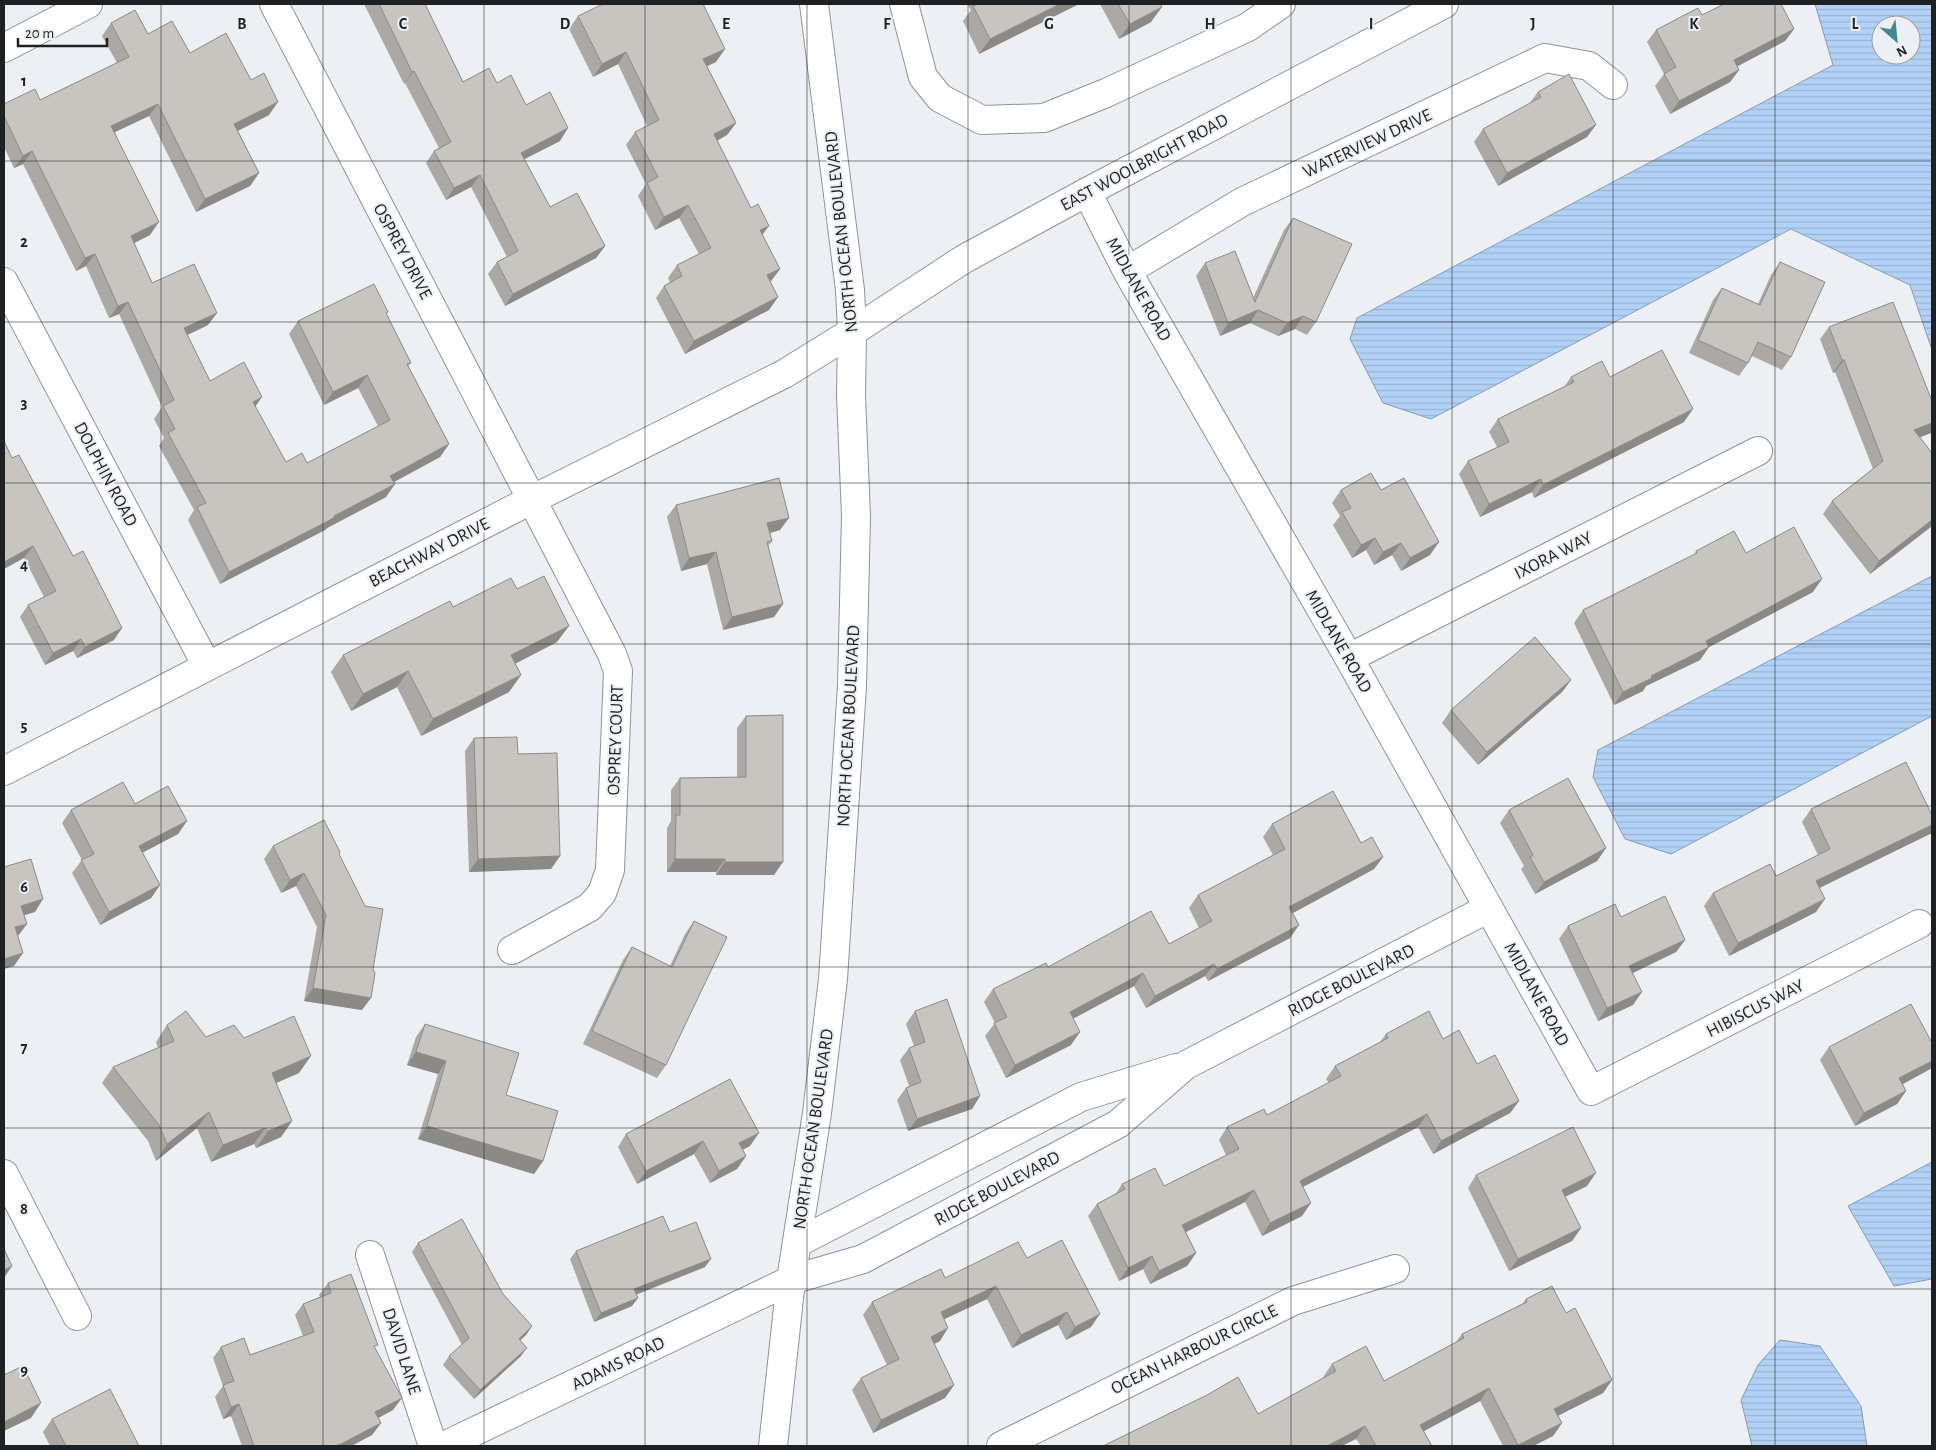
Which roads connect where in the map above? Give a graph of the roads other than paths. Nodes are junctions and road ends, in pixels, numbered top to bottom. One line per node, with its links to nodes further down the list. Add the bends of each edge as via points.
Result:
1 (88, 4): 7 (street)
2 (274, 4): 14 (street, OSPREY DRIVE)
3 (814, 4): 12 (street, NORTH OCEAN BOULEVARD, via 849,280)
4 (904, 4): 5 (street, via 923,76 940,98 982,120 1053,115 1248,27)
5 (1282, 4)
6 (1444, 4): 9 (street, EAST WOOLBRIGHT ROAD)
7 (4, 48)
8 (1613, 85): 10 (street, WATERVIEW DRIVE, via 1588,66 1545,58 1242,202)
9 (1087, 192): 10 (street, MIDLANE ROAD); 12 (street, EAST WOOLBRIGHT ROAD, via 964,259)
10 (1127, 271): 15 (street, MIDLANE ROAD)
11 (4, 282): 16 (street, DOLPHIN ROAD)
12 (852, 332): 14 (street, BEACHWAY DRIVE, via 784,374); 24 (street, NORTH OCEAN BOULEVARD, via 856,516 852,686 833,979)
13 (1758, 451): 15 (street, IXORA WAY)
14 (533, 499): 16 (street, BEACHWAY DRIVE); 20 (street, OSPREY COURT, via 618,671 610,870 602,893 590,907)
15 (1349, 658): 18 (street, MIDLANE ROAD)
16 (207, 666): 17 (street, BEACHWAY DRIVE)
17 (4, 771)
18 (1489, 908): 21 (street, RIDGE BOULEVARD); 22 (street, MIDLANE ROAD)
19 (1919, 924): 22 (street, HIBISCUS WAY)
20 (512, 950)
21 (1186, 1065): 24 (street, RIDGE BOULEVARD, via 1081,1097); 27 (street, RIDGE BOULEVARD, via 1118,1124 863,1258)
22 (1591, 1091)
23 (4, 1174): 28 (street)
24 (797, 1243): 27 (street, NORTH OCEAN BOULEVARD)
25 (370, 1256): 29 (street, DAVID LANE)
26 (1395, 1269): 32 (street, OCEAN HARBOUR CIRCLE, via 1293,1301)
27 (791, 1280): 30 (street, ADAMS ROAD); 31 (street, NORTH OCEAN BOULEVARD)
28 (77, 1316)
29 (433, 1446)
30 (444, 1446)
31 (773, 1446)
32 (1001, 1446)

